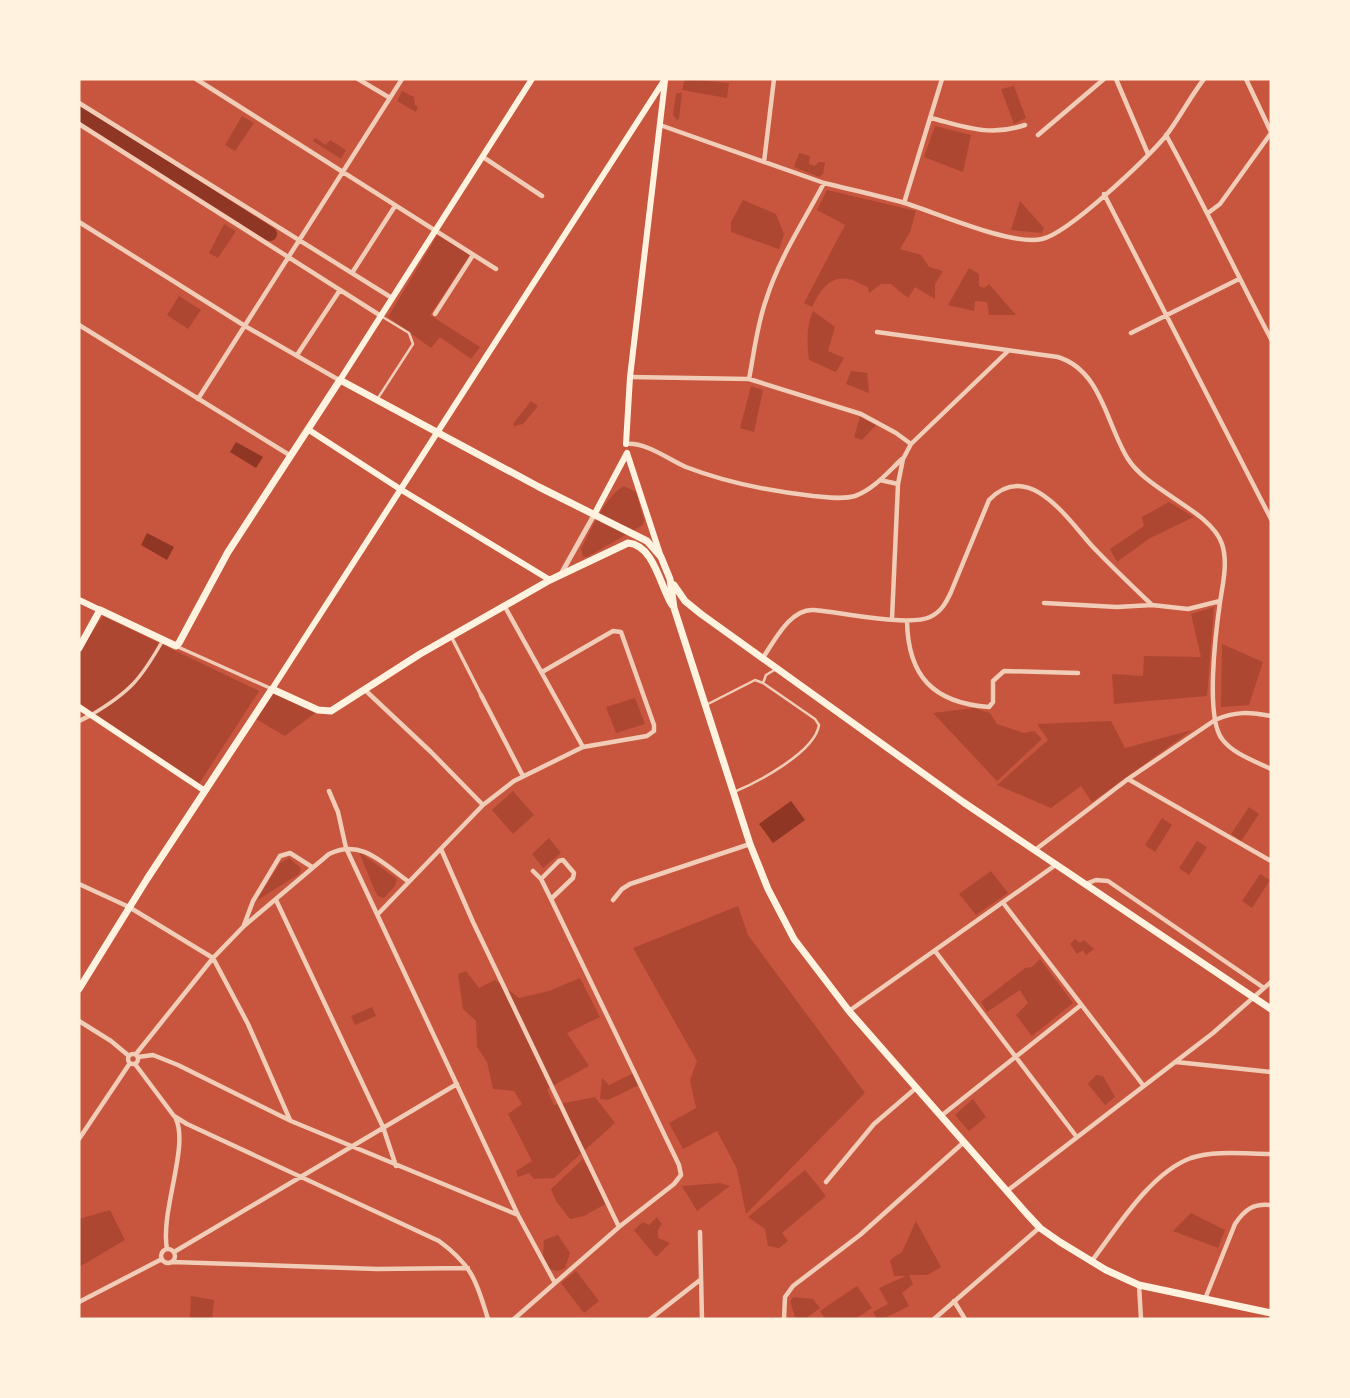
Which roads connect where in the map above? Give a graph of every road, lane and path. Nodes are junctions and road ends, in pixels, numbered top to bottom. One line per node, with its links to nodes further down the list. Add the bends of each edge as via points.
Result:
1 (196, 79): 24 (street)
2 (358, 79): 12 (street)
3 (402, 79): 12 (street)
4 (532, 79): 22 (main road)
5 (665, 79): 16 (main road); 59 (main road)
6 (774, 79): 23 (street)
7 (942, 79): 14 (street)
8 (1104, 79): 19 (street)
9 (1116, 79): 21 (street)
10 (1204, 79): 20 (street)
11 (1246, 79): 18 (street)
12 (390, 98): 24 (street)
13 (79, 103): 33 (street)
14 (931, 118): 17 (street, via 984,131); 28 (street)
15 (79, 124): 35 (street)
16 (660, 125): 23 (street); 53 (main road)
17 (1026, 125)
18 (1271, 132): 30 (street, via 1220,204)
19 (1038, 135)
20 (1166, 135): 21 (street); 30 (street)
21 (1148, 154): 26 (street)
22 (482, 157): 27 (street); 32 (main road)
23 (764, 162): 25 (street)
24 (343, 173): 29 (street); 33 (street)
25 (824, 183): 28 (street); 54 (street, via 766,297)
26 (1104, 194): 28 (street, via 1057,234 1030,240); 42 (street)
27 (542, 196)
28 (904, 203)
29 (395, 206): 32 (street); 37 (street)
30 (1208, 213): 38 (street)
31 (79, 222): 45 (street)
32 (435, 231): 34 (street); 40 (main road)
33 (298, 241): 35 (street); 37 (street)
34 (474, 255): 36 (street); 41 (street)
35 (289, 257): 39 (street); 45 (street)
36 (496, 270)
37 (352, 273): 40 (street)
38 (1239, 279): 42 (street); 50 (street)
39 (340, 290): 43 (street); 52 (street)
40 (393, 298): 43 (main road)
41 (435, 314)
42 (1167, 315): 49 (street); 69 (street)
43 (381, 316): 55 (main road); 57 (lane, via 409,333 413,344)
44 (79, 326): 46 (street)
45 (245, 326): 52 (street); 56 (street)
46 (85, 329): 48 (street); 56 (street)
47 (877, 332): 51 (street)
48 (79, 333)
49 (1131, 333)
50 (1271, 339)
51 (1007, 351): 61 (street); 75 (street, via 1058,357 1086,375 1128,459 1217,534 1223,545 1225,578)
52 (297, 355): 55 (street)
53 (630, 377): 54 (street); 60 (main road)
54 (749, 379): 61 (street, via 860,414)
55 (340, 380): 57 (main road); 58 (main road)
56 (198, 399): 63 (street)
57 (377, 399): 59 (main road)
58 (309, 430): 63 (main road); 67 (main road)
59 (436, 433): 67 (main road); 68 (main road)
60 (626, 444): 62 (street); 65 (street, via 717,478 772,491 853,497)
61 (911, 444): 64 (street)
62 (627, 453): 68 (main road); 70 (main road)
63 (291, 456): 85 (main road, via 228,552)
64 (903, 459): 65 (street); 66 (street)
65 (880, 480): 66 (street)
66 (898, 484): 81 (street)
67 (400, 489): 73 (main road); 92 (main road)
68 (594, 515): 70 (main road, via 644,538); 71 (street)
69 (1271, 519)
70 (662, 557): 72 (main road)
71 (561, 574): 73 (main road); 79 (main road, via 619,545 634,543 645,551)
72 (670, 579): 79 (main road); 87 (main road, via 689,605)
73 (550, 580): 78 (main road)
74 (79, 600): 80 (main road)
75 (1220, 600): 77 (street, via 1188,609); 99 (street, via 1213,667)
76 (1044, 603): 77 (street)
77 (1152, 605): 82 (street, via 1054,502 1016,486 995,494 985,507 944,606 932,616)
78 (505, 607): 83 (main road); 89 (street)
79 (674, 608): 95 (main road)
80 (100, 610): 84 (main road); 86 (main road)
81 (892, 619): 82 (street); 87 (street, via 802,610)
82 (907, 621): 90 (street, via 908,647 919,672 934,690 954,699 989,707 993,681 1004,671)
83 (451, 637): 93 (main road); 94 (street)
84 (163, 640): 85 (main road); 97 (street, via 132,687)
85 (176, 646): 92 (street)
86 (79, 648)
87 (762, 659): 88 (main road)
88 (776, 669): 91 (lane); 112 (main road)
89 (542, 671): 101 (street); 101 (street, via 613,631 623,634 653,733)
90 (1078, 673)
91 (763, 682): 95 (lane, via 749,681); 107 (lane, via 815,719 819,729 793,758)
92 (272, 689): 93 (main road, via 324,712); 105 (main road)
93 (365, 690): 108 (street)
94 (481, 695): 103 (street)
95 (706, 705): 107 (main road)
96 (79, 707): 97 (main road)
97 (91, 715): 100 (street); 105 (main road)
98 (1271, 716): 99 (street, via 1243,712)
99 (1215, 720): 102 (street, via 1219,737 1230,748); 104 (street)
100 (79, 721)
101 (583, 747): 103 (street)
102 (1271, 769)
103 (523, 776): 108 (street)
104 (1128, 779): 112 (street); 113 (street)
105 (205, 791): 125 (main road)
106 (329, 791): 110 (street)
107 (734, 792): 109 (main road)
108 (483, 805): 111 (street)
109 (750, 844): 123 (street, via 630,884); 136 (main road, via 790,932)
110 (346, 848): 115 (street); 118 (street, via 366,852); 126 (street)
111 (441, 849): 118 (street); 163 (street)
112 (1035, 850): 114 (main road)
113 (1271, 861)
114 (1057, 864): 119 (main road); 124 (street)
115 (312, 867): 122 (street); 127 (street, via 290,853 280,856)
116 (533, 871): 117 (street)
117 (541, 879): 121 (street); 121 (street, via 563,860 574,873)
118 (409, 882): 126 (street)
119 (1088, 883): 131 (street, via 1108,881); 133 (main road)
120 (79, 884): 125 (street)
121 (551, 899): 163 (street, via 679,1165 681,1175 674,1184)
122 (275, 900): 127 (street); 149 (street)
123 (613, 900)
124 (1004, 904): 128 (street); 134 (street)
125 (129, 907): 129 (street); 132 (main road)
126 (378, 914): 143 (street)
127 (244, 926): 129 (street)
128 (935, 951): 136 (street); 139 (street)
129 (213, 958): 138 (street); 148 (street)
130 (1271, 982): 131 (street)
131 (1264, 988): 133 (street)
132 (79, 989)
133 (1254, 998): 135 (main road); 141 (street)
134 (1081, 1005): 139 (street); 144 (street)
135 (1271, 1009)
136 (849, 1011): 145 (main road)
137 (79, 1021): 140 (street, via 111,1041)
138 (137, 1055): 140 (street); 140 (street); 148 (street, via 168,1061)
139 (1016, 1057): 147 (street); 152 (street)
140 (131, 1061): 146 (street); 153 (street)
141 (1176, 1062): 142 (street); 144 (street)
142 (1271, 1072)
143 (457, 1084): 149 (street); 162 (street)
144 (1143, 1085): 152 (street)
145 (916, 1088): 147 (main road); 159 (street, via 874,1124)
146 (174, 1116): 150 (street); 151 (street)
147 (941, 1116): 154 (main road)
148 (291, 1121): 155 (street)
149 (383, 1127): 155 (street); 157 (street)
150 (194, 1128): 151 (street); 158 (street)
151 (181, 1135): 166 (street, via 169,1200)
152 (1076, 1136): 160 (street)
153 (79, 1139)
154 (964, 1141): 160 (main road); 182 (street, via 860,1235 793,1286 785,1297)
155 (352, 1147): 157 (street); 158 (street)
156 (1271, 1154): 169 (street, via 1210,1154 1177,1165 1146,1192)
157 (396, 1167): 162 (street)
158 (303, 1176): 167 (street); 170 (street, via 439,1241)
159 (826, 1182)
160 (1007, 1191): 164 (main road)
161 (1271, 1205): 174 (street, via 1252,1206 1243,1212)
162 (518, 1215): 172 (street)
163 (619, 1227): 172 (street)
164 (1040, 1228): 169 (main road); 175 (street)
165 (700, 1232): 171 (street)
166 (167, 1249): 167 (street); 168 (street)
167 (174, 1257): 168 (street, via 167,1263); 170 (street, via 181,1261 377,1269)
168 (162, 1259): 176 (street)
169 (1091, 1262): 173 (main road)
170 (469, 1268): 178 (street)
171 (700, 1280): 180 (street); 181 (street)
172 (555, 1283): 179 (street)
173 (1139, 1285): 174 (main road); 185 (street)
174 (1205, 1299): 177 (main road)
175 (954, 1301): 183 (street); 184 (street)
176 (79, 1302)
177 (1271, 1313)
178 (488, 1319)
179 (514, 1319)
180 (650, 1319)
181 (702, 1319)
182 (785, 1319)
183 (934, 1319)
184 (965, 1319)
185 (1141, 1319)

